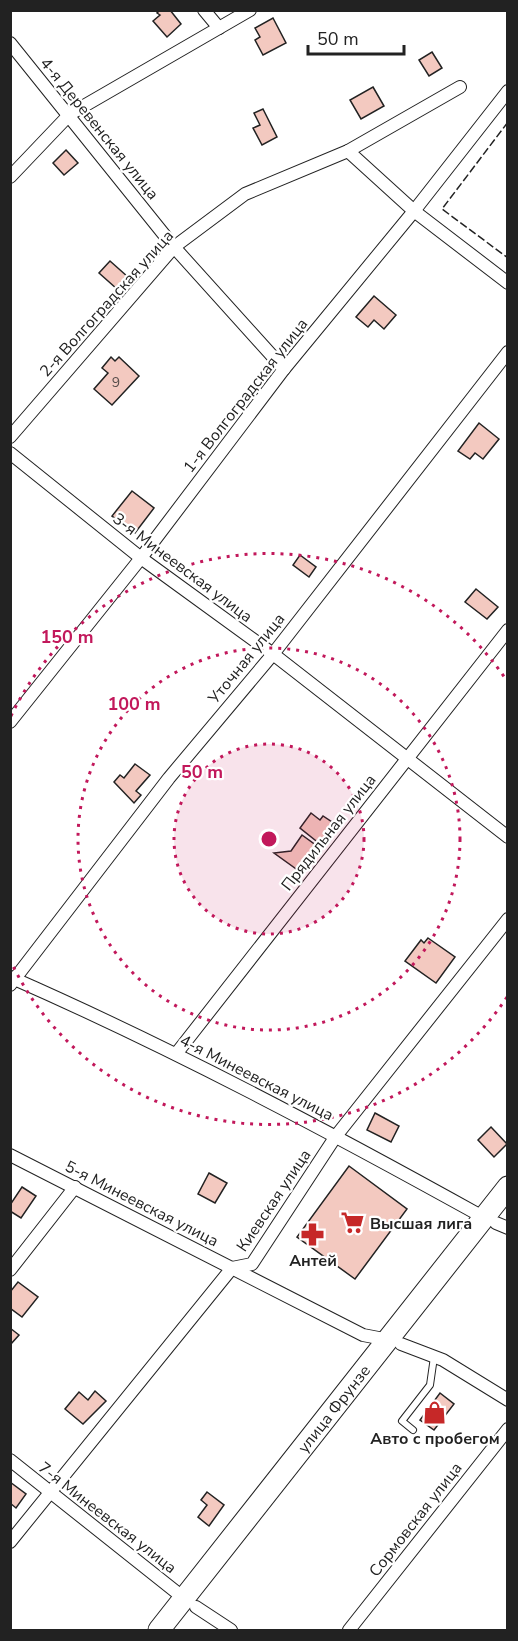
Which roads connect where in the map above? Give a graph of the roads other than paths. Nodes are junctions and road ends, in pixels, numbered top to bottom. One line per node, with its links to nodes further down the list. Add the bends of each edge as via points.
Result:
1 (204, 10): 3 (street)
2 (250, 10): 3 (street)
3 (219, 28): 7 (street)
4 (10, 43): 7 (street, 4-я Деревенская улица)
5 (460, 87): 8 (street, 2-я Волгоградская улица)
6 (506, 96): 10 (street, 1-я Волгоградская улица)
7 (70, 114): 9 (street); 11 (street, 4-я Деревенская улица)
8 (348, 151): 10 (street); 11 (street, 2-я Волгоградская улица, via 245,194)
9 (10, 177)
10 (414, 211): 12 (street); 14 (street, 1-я Волгоградская улица)
11 (174, 247): 14 (street, 4-я Деревенская улица); 15 (street, 2-я Волгоградская улица)
12 (507, 284)
13 (507, 352): 19 (street, Уточная улица)
14 (284, 369): 17 (street, 1-я Волгоградская улица)
15 (10, 437)
16 (10, 453): 17 (street, 3-я Минеевская улица)
17 (141, 558): 19 (street, 3-я Минеевская улица); 20 (street, 1-я Волгоградская улица)
18 (507, 630): 21 (street, Прядильная улица)
19 (273, 654): 21 (street, 3-я Минеевская улица); 24 (street, Уточная улица, via 169,778)
20 (10, 722)
21 (407, 758): 22 (street, 3-я Минеевская улица); 25 (street, Прядильная улица)
22 (507, 837)
23 (507, 919): 26 (street, Киевская улица)
24 (12, 980): 25 (street, 4-я Минеевская улица)
25 (176, 1054): 26 (street, 4-я Минеевская улица)
26 (336, 1136): 30 (street, 4-я Минеевская улица); 31 (street, Киевская улица, via 252,1264)
27 (10, 1155): 28 (street, 5-я Минеевская улица)
28 (75, 1187): 31 (street, 5-я Минеевская улица); 32 (street)
29 (507, 1187): 30 (highway, улица Фрунзе)
30 (499, 1219): 33 (highway, улица Фрунзе)
31 (232, 1268): 33 (street, 5-я Минеевская улица, via 363,1335); 39 (street, Киевская улица)
32 (10, 1270)
33 (395, 1342): 34 (street, 5-я Минеевская улица); 41 (highway, улица Фрунзе)
34 (434, 1356): 35 (street, 5-я Минеевская улица); 37 (lane, via 430,1385 402,1421)
35 (507, 1400)
36 (507, 1429): 45 (street, Сормовская улица)
37 (413, 1430)
38 (10, 1460): 39 (street, 7-я Минеевская улица)
39 (50, 1494): 40 (street, Киевская улица); 41 (street, 7-я Минеевская улица)
40 (10, 1542)
41 (190, 1603): 42 (highway, улица Фрунзе); 43 (highway, улица Фрунзе); 44 (street, 7-я Минеевская улица)
42 (159, 1630)
43 (177, 1630)
44 (231, 1630)
45 (350, 1630)

